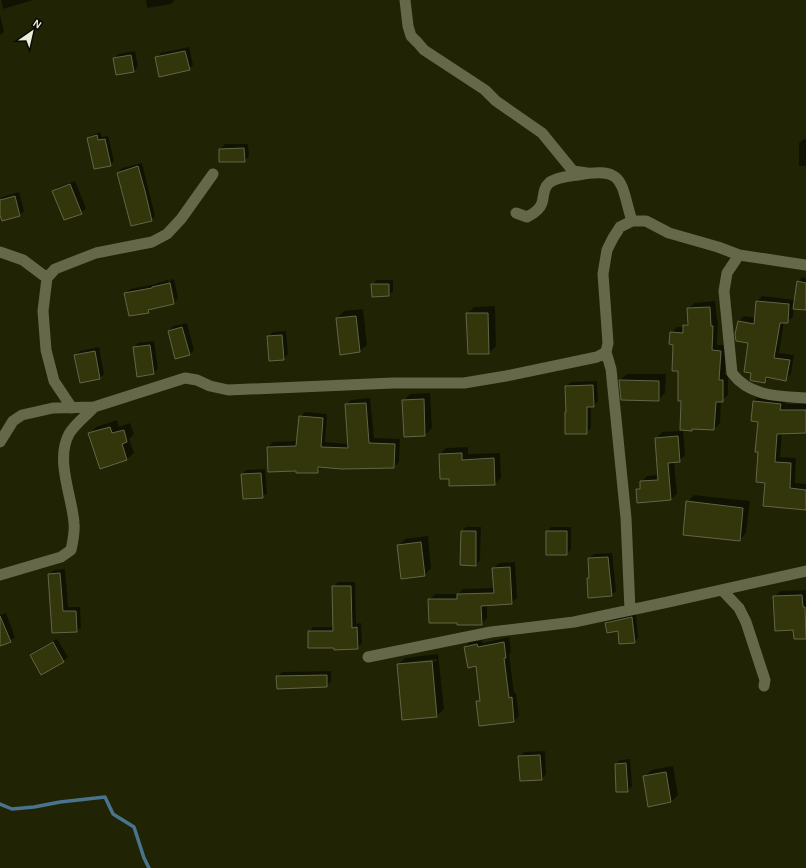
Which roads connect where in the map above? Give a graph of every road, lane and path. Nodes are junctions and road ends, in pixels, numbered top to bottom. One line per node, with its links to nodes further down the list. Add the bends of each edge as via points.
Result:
1 (405, 0): 2 (street, via 411,36 424,50 542,132 573,171)
2 (587, 173): 4 (street, via 549,183 544,191 542,204 535,213 527,217); 5 (street, via 616,176 621,182)
3 (213, 174): 9 (street, via 167,234 152,242 96,253 55,270)
4 (516, 213)
5 (632, 221): 7 (street, via 646,221 669,233); 10 (street, via 620,227 607,250 603,274 608,343)
6 (0, 252): 9 (street, via 23,260)
7 (740, 255): 8 (street); 11 (street, via 727,273 724,291 732,373 739,382 755,391)
8 (806, 265)
9 (47, 278): 13 (street, via 43,311 46,350 54,381)
10 (606, 352): 12 (street, via 597,357 464,383 385,383 228,390 185,378); 18 (street, via 611,369 626,518)
11 (806, 398)
12 (94, 407): 13 (street); 16 (street, via 69,435 64,450 64,472 74,524 72,550 61,557)
13 (72, 408): 14 (street, via 53,408 22,415 12,421)
14 (0, 442)
15 (806, 570): 17 (street)
16 (0, 575)
17 (722, 590): 18 (street); 20 (street, via 739,608 746,622 765,680)
18 (630, 610): 19 (street, via 574,622 492,632)
19 (368, 657)
20 (764, 686)

